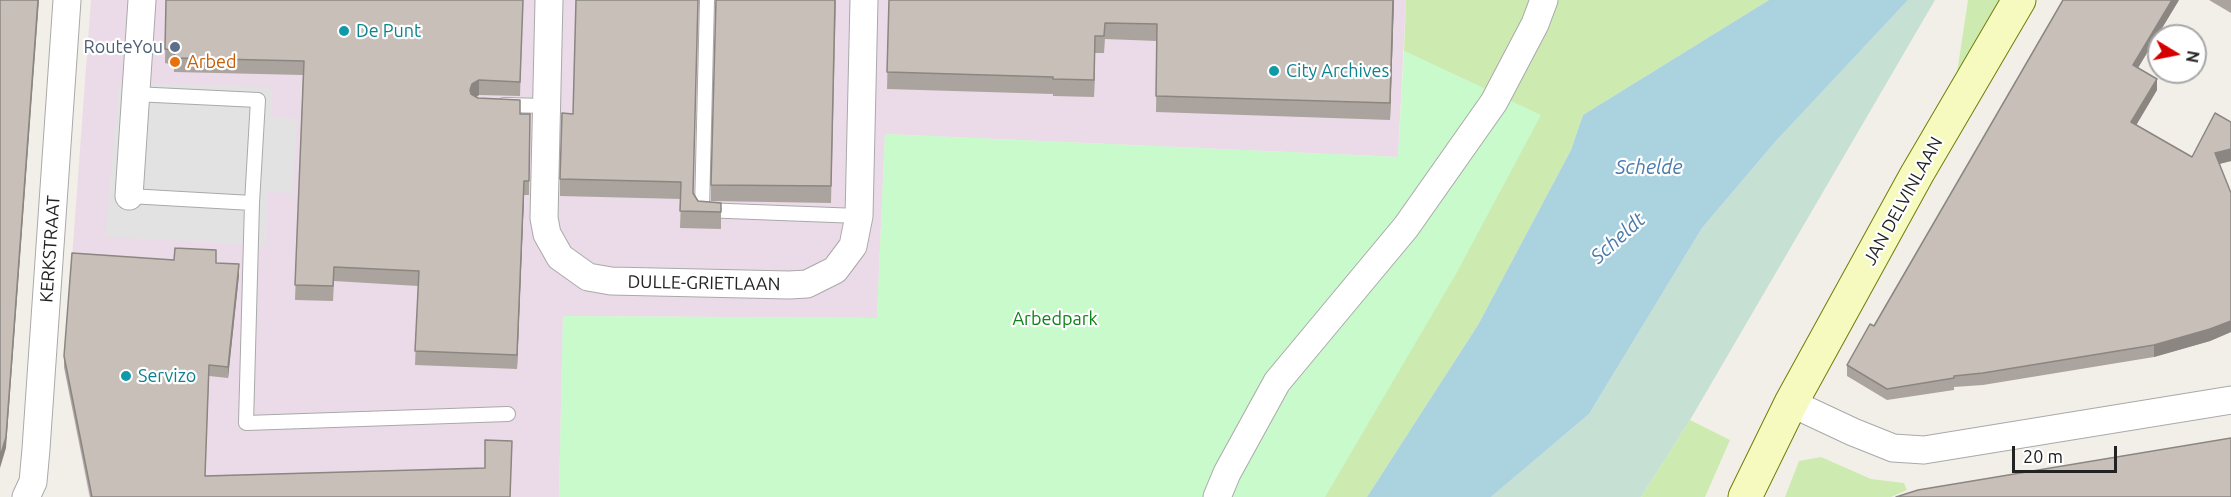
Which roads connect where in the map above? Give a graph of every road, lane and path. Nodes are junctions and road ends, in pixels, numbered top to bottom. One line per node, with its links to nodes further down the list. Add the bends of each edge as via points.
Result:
1 (67, 0): 17 (street, KERKSTRAAT, via 36,449 33,482)
2 (142, 0): 8 (street)
3 (549, 0): 10 (street, DULLE-GRIETLAAN)
4 (707, 0): 13 (lane, via 702,210)
5 (864, 0): 13 (street, DULLE-GRIETLAAN)
6 (1544, 0): 18 (street, via 1494,102 1406,227 1277,382)
7 (2019, 0): 15 (street, JAN DELVINLAAN, via 1917,174)
8 (134, 94): 11 (street); 12 (lane, via 258,100)
9 (490, 104): 10 (lane)
10 (547, 106): 13 (street, DULLE-GRIETLAAN, via 547,234 560,256 588,277 611,281 807,285 844,261 853,246)
11 (129, 196): 12 (lane)
12 (252, 203): 16 (lane, via 246,423)
13 (859, 216)
14 (2231, 400): 15 (street, via 1924,450 1893,448)
15 (1791, 403): 19 (street, JAN DELVINLAAN)
16 (508, 414)
17 (26, 497)
18 (1217, 497)
19 (1745, 497)

